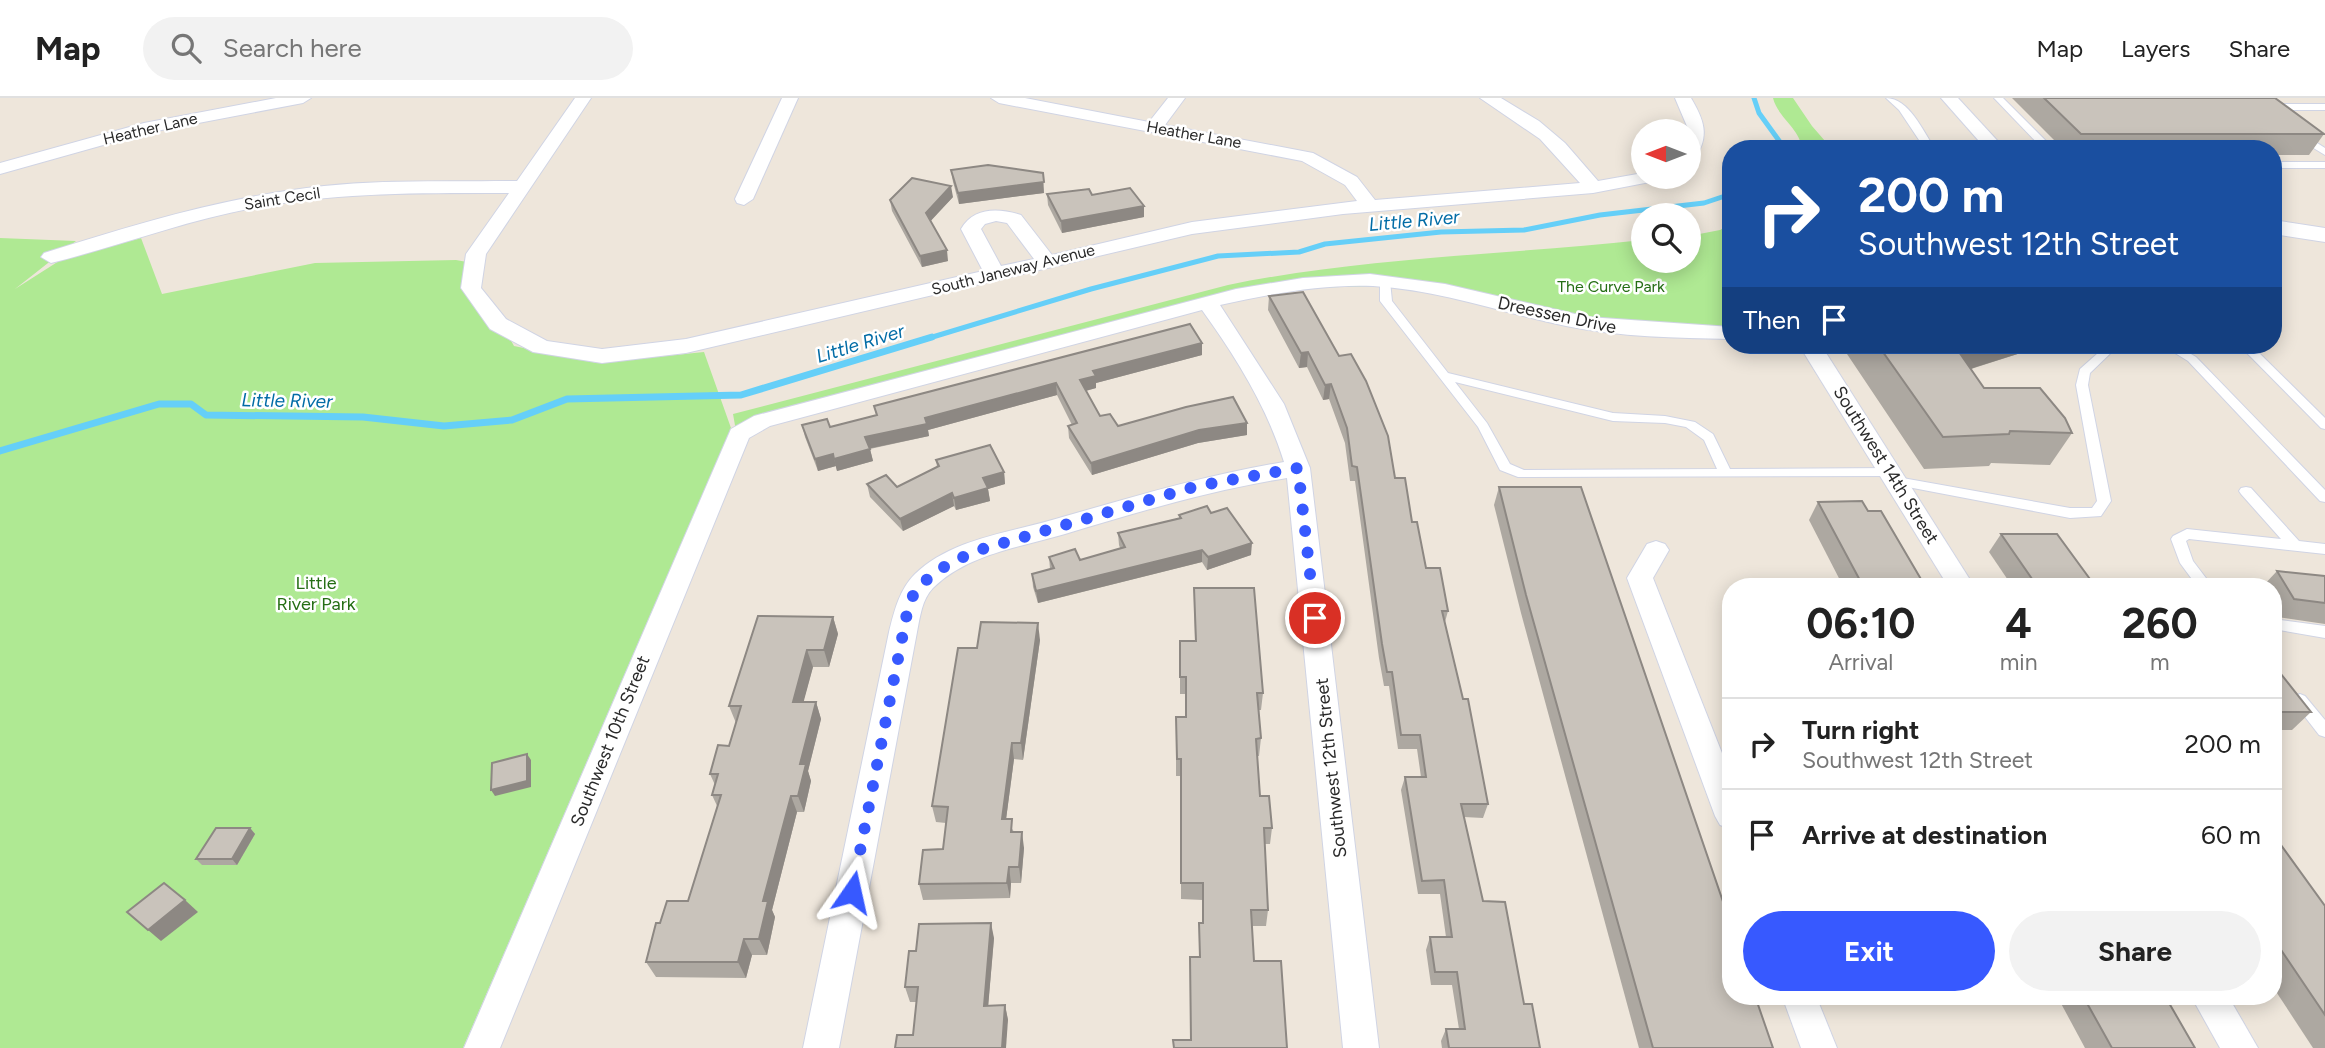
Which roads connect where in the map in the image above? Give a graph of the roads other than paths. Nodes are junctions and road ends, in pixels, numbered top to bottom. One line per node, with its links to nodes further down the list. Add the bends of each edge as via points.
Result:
1 (303, 98): 22 (street, Heather Lane, via 178,112)
2 (583, 98): 24 (street)
3 (790, 98): 26 (street)
4 (999, 98): 14 (street, Heather Lane)
5 (1177, 98): 14 (street)
6 (1488, 98): 25 (street, via 1550,135)
7 (1683, 98): 13 (street)
8 (1890, 98): 16 (lane)
9 (1949, 98): 17 (street)
10 (1998, 98): 18 (lane)
11 (2325, 107): 12 (lane, via 2259,105)
12 (2272, 115)
13 (1695, 119)
14 (1154, 127): 27 (street, Heather Lane, via 1307,157 1351,181)
15 (2325, 134): 19 (lane, via 2294,131)
16 (1924, 140)
17 (1988, 140)
18 (2040, 140)
19 (2325, 152)
20 (2282, 165): 21 (lane)
21 (2325, 165)
22 (0, 169)
23 (1631, 180): 25 (street, South Janeway Avenue)
24 (519, 187): 28 (street); 31 (street, Saint Cecil, via 376,188 284,196 179,218)
25 (1593, 187): 27 (street, South Janeway Avenue)
26 (744, 200)
27 (1370, 206): 32 (street, South Janeway Avenue, via 1192,228)
28 (494, 225): 33 (street, South Janeway Avenue, via 476,254 471,288 498,324 541,347 602,356 686,346)
29 (2282, 228): 30 (street)
30 (2325, 235)
31 (51, 257)
32 (1046, 261): 33 (street, South Janeway Avenue); 33 (street, via 1014,219 986,217 971,229)
33 (995, 274)
34 (1385, 281): 35 (street, via 1331,280); 36 (street, Dreessen Drive, via 1615,328); 41 (lane, via 1386,301)
35 (1208, 303): 43 (street, via 775,418); 44 (street, Southwest 12th Street, via 1282,424)
36 (1722, 333)
37 (1816, 354): 46 (street, Southwest 14th Street)
38 (2103, 354): 46 (lane, via 2084,372 2082,385 2104,501 2096,513 2070,513)
39 (2183, 354): 48 (lane)
40 (2254, 354): 42 (lane)
41 (1446, 376): 45 (lane, via 1613,417 1697,426 1709,438); 45 (lane, via 1483,426 1505,467 1522,474)
42 (2325, 425)
43 (738, 434): 61 (street, Southwest 10th Street)
44 (1298, 468): 62 (street, via 1197,486 976,551 929,576 916,590 909,603); 63 (street, Southwest 12th Street)
45 (1725, 473): 46 (lane)
46 (1895, 476): 52 (street, Southwest 14th Street)
47 (2246, 491): 49 (lane)
48 (2325, 498)
49 (2294, 545): 50 (lane); 53 (lane, via 2187,534 2178,540)
50 (2325, 549)
51 (1656, 550): 58 (street, via 1640,578)
52 (1956, 578)
53 (2199, 578)
54 (2282, 625): 55 (lane)
55 (2325, 632)
56 (2291, 688): 57 (lane)
57 (2325, 731)
58 (1722, 792)
59 (1802, 1005): 64 (street)
60 (2214, 1005): 65 (street)
61 (482, 1048)
62 (821, 1048)
63 (1362, 1048)
64 (1819, 1048)
65 (2240, 1048)

